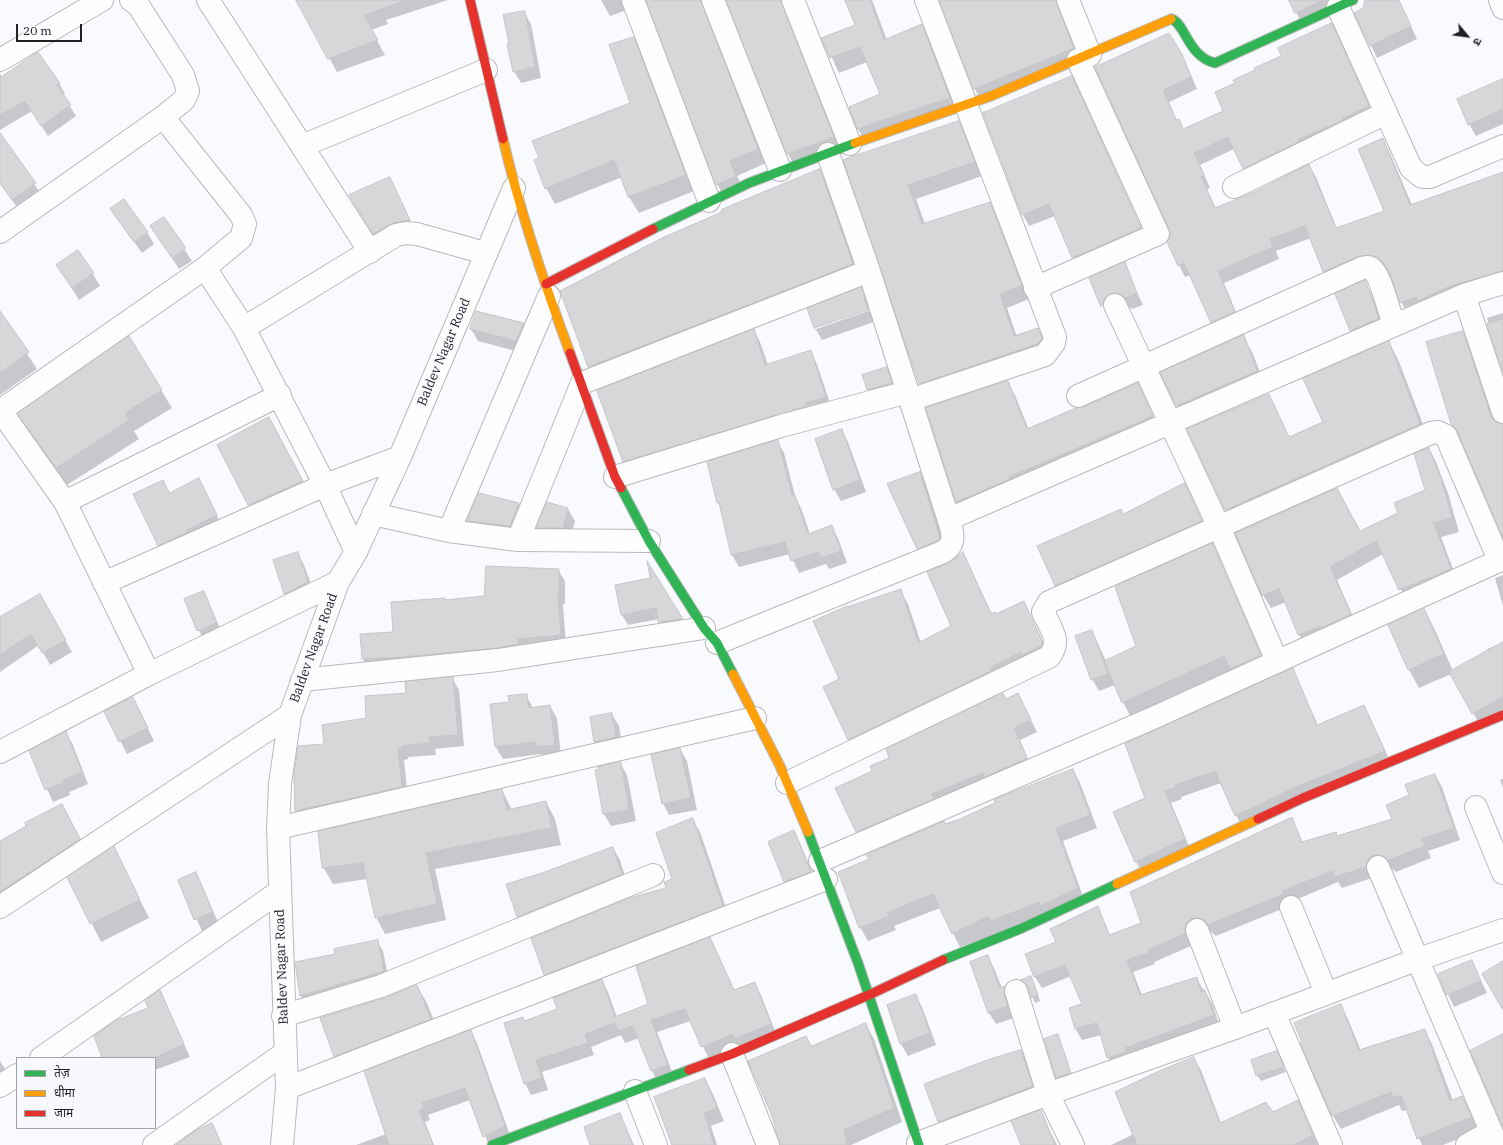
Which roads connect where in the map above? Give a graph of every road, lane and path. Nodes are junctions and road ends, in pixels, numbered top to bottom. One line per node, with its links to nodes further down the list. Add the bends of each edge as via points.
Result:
1 (102, 0): 14 (street)
2 (131, 0): 18 (street, via 142,12 187,85 188,91 184,100)
3 (208, 0): 20 (street)
4 (470, 0): 15 (street)
5 (633, 0): 26 (street)
6 (713, 0): 23 (street)
7 (793, 0): 19 (street)
8 (926, 0): 16 (street)
9 (1068, 0): 13 (street)
10 (1500, 0): 12 (street)
11 (1345, 3): 13 (street, via 1215,63 1199,57 1178,23 1169,19); 17 (street)
12 (1503, 8)
13 (1084, 57): 16 (street); 33 (street, via 1158,234)
14 (0, 60)
15 (486, 70): 20 (street); 25 (street)
16 (966, 106): 19 (street); 33 (street)
17 (1386, 113): 21 (street, via 1411,168 1422,177 1430,178); 24 (street)
18 (163, 117): 27 (street); 30 (street, via 241,215 245,224 241,238)
19 (850, 144): 22 (street)
20 (302, 146): 28 (street)
21 (1503, 146)
22 (828, 154): 23 (street); 31 (street)
23 (780, 170): 26 (street)
24 (1234, 187)
25 (514, 188): 29 (street, Baldev Nagar Road); 34 (street)
26 (709, 201): 34 (street)
27 (0, 232)
28 (370, 252): 29 (street, via 396,235 406,233); 38 (street)
29 (485, 252): 47 (street, Baldev Nagar Road)
30 (205, 268): 38 (street); 44 (street)
31 (869, 271): 40 (street); 42 (street)
32 (1503, 283): 35 (street)
33 (1035, 288): 42 (street, via 1055,337 1054,344 1045,355)
34 (548, 290): 40 (street); 54 (street)
35 (1464, 295): 37 (street); 45 (street)
36 (1115, 305): 39 (street)
37 (1394, 325): 39 (street, via 1378,277 1373,269 1368,267); 46 (street)
38 (244, 328): 41 (street)
39 (1145, 366): 43 (street); 46 (street)
40 (582, 384): 48 (street); 55 (street)
41 (280, 395): 49 (street); 50 (street)
42 (909, 396): 48 (street, via 781,426); 52 (street)
43 (1078, 396)
44 (0, 410): 50 (street)
45 (1503, 412)
46 (1171, 423): 52 (street); 53 (street)
47 (400, 457): 49 (street); 51 (street, Baldev Nagar Road)
48 (615, 478): 56 (street)
49 (325, 485): 57 (street); 60 (street)
50 (65, 502): 60 (street)
51 (373, 514): 54 (street); 57 (street, Baldev Nagar Road)
52 (949, 519): 61 (street, via 952,544 943,552)
53 (1220, 527): 58 (street, via 1438,432 1446,436); 62 (street); 69 (street, via 1049,602 1043,612 1056,644 1049,657)
54 (449, 531): 55 (street)
55 (518, 540): 56 (street)
56 (649, 541): 61 (street)
57 (356, 552): 59 (street, Baldev Nagar Road)
58 (1501, 559): 62 (street)
59 (338, 582): 63 (street); 64 (street, Baldev Nagar Road)
60 (104, 583): 63 (street)
61 (711, 635): 64 (street); 67 (street)
62 (1277, 661): 73 (street)
63 (149, 674): 68 (street)
64 (302, 680): 65 (street, Baldev Nagar Road)
65 (290, 715): 71 (street, Baldev Nagar Road, via 280,784); 77 (street)
66 (1503, 715): 84 (street, via 1303,798 1020,929 935,963)
67 (755, 718): 69 (street); 71 (street)
68 (0, 752)
69 (787, 783): 73 (street)
70 (1476, 807): 74 (street)
71 (278, 828): 76 (street, Baldev Nagar Road)
72 (1378, 867): 81 (street)
73 (823, 870): 84 (street); 93 (street)
74 (1503, 873)
75 (653, 875): 86 (street, via 381,986)
76 (280, 891): 86 (street, Baldev Nagar Road); 90 (street)
77 (0, 907)
78 (1291, 907): 83 (street)
79 (1197, 930): 87 (street)
80 (1503, 930): 81 (street)
81 (1416, 960): 83 (street); 96 (street)
82 (1016, 991): 95 (street)
83 (1326, 993): 85 (street)
84 (871, 994): 89 (street); 98 (street)
85 (1274, 1013): 87 (street); 97 (street)
86 (283, 1016): 88 (street, Baldev Nagar Road)
87 (1235, 1028): 95 (street)
88 (286, 1052): 93 (street, Baldev Nagar Road); 99 (street)
89 (732, 1054): 94 (street); 103 (street)
90 (42, 1057)
91 (16, 1076): 92 (street)
92 (0, 1086)
93 (287, 1088): 100 (street, Baldev Nagar Road)
94 (635, 1091): 101 (street); 102 (street)
95 (1048, 1094): 98 (street); 104 (street)
96 (1493, 1139): 105 (street)
97 (1326, 1143)
98 (919, 1144)
99 (154, 1145)
100 (282, 1145)
101 (492, 1145)
102 (656, 1145)
103 (768, 1145)
104 (1073, 1145)
105 (1467, 1145)

